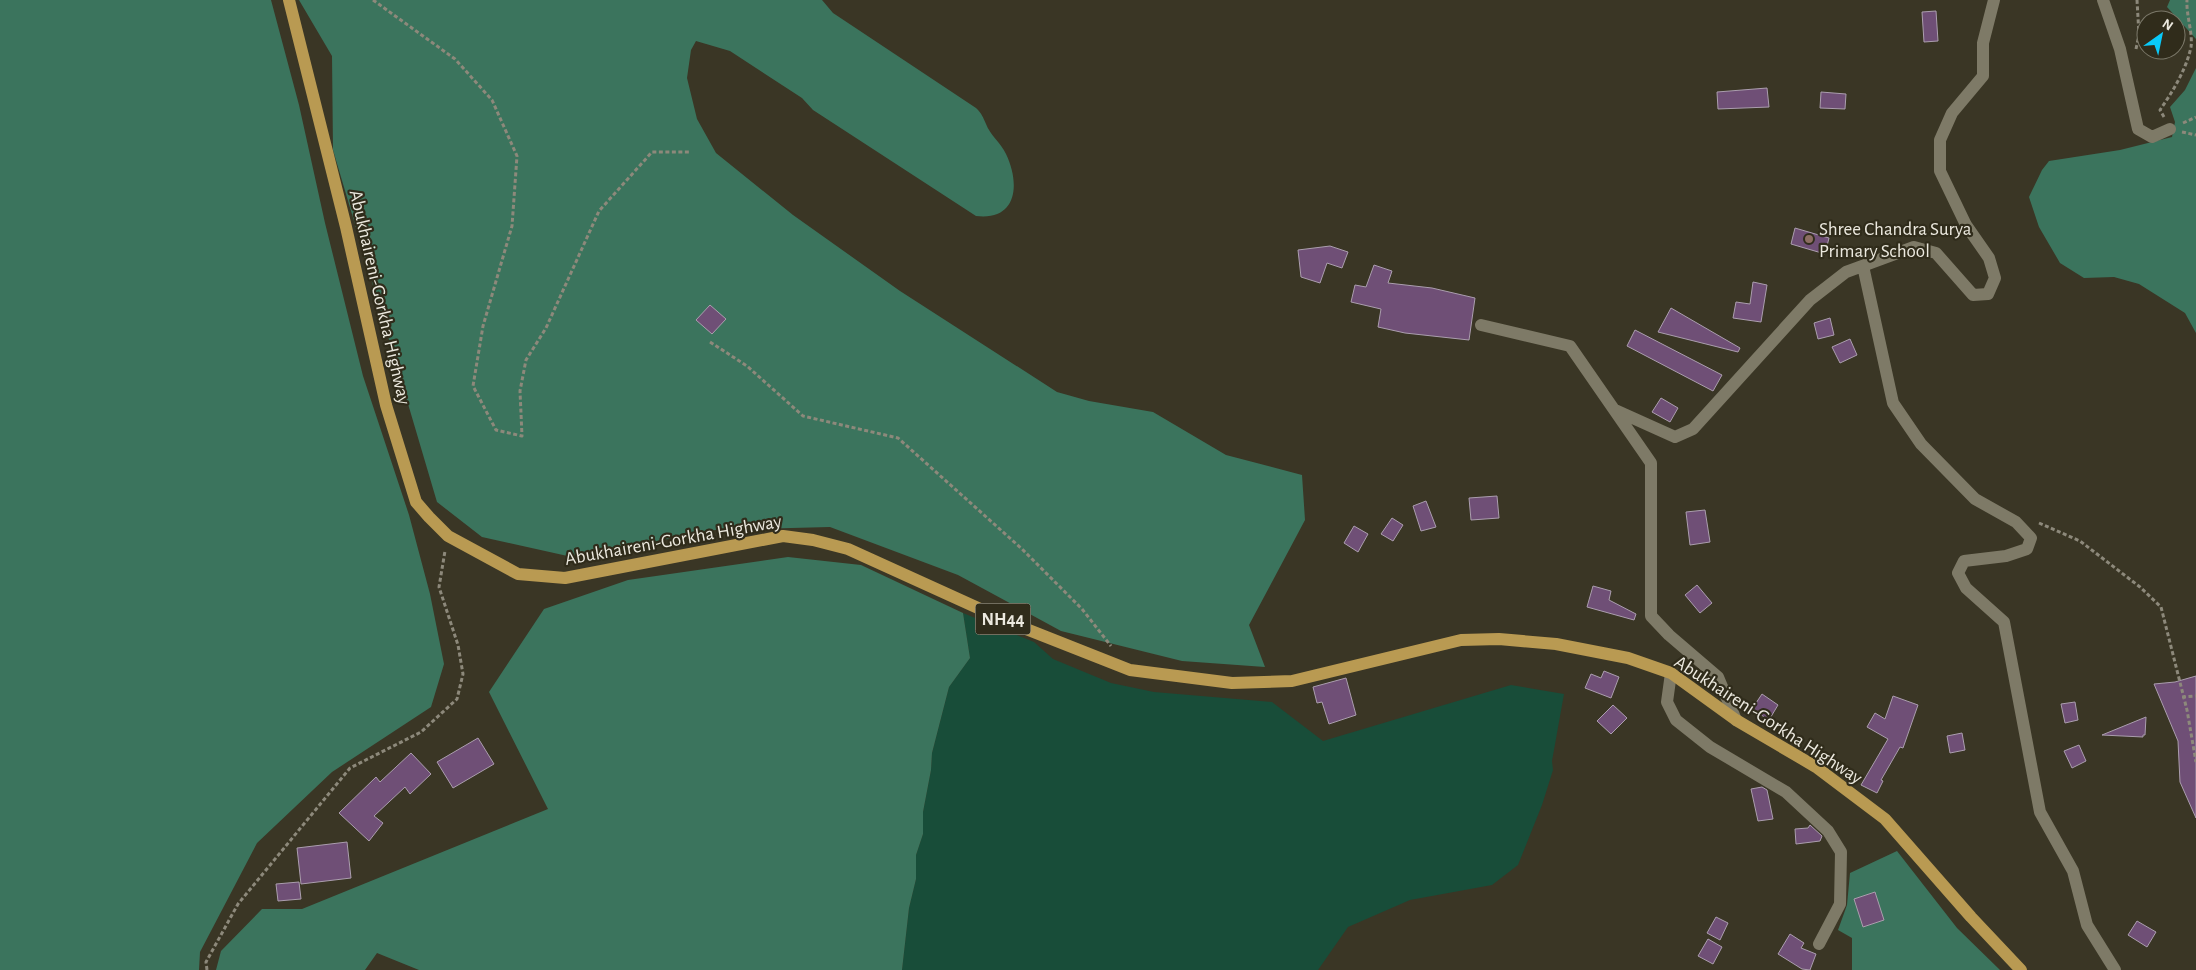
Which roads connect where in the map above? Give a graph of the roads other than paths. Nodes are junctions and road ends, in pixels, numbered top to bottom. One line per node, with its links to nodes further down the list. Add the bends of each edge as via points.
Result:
1 (289, 0): 8 (main road, Abukhaireni-Gorkha Highway / NH44, via 346,227 386,405 416,502 448,536 487,559 518,574 565,578 783,536 813,540 848,549 1012,623 1130,670 1232,683 1292,681 1460,640 1556,644 1628,658)
2 (1994, 0): 5 (street, via 1983,43 1983,76 1952,112 1940,140 1940,171 1966,225 1989,258 1995,278 1988,294 1973,295 1936,254 1914,247)
3 (2103, 0): 4 (street, via 2120,49 2138,129 2152,137)
4 (2170, 129)
5 (1864, 266): 7 (street, via 1846,272 1810,300 1693,429 1674,437); 12 (street, via 1893,403 1921,444 1975,499 2016,522 2031,538 2027,549 2006,556 1964,561 1958,573 1966,588 2004,622 2040,812 2073,871 2087,925)
6 (1481, 325): 7 (street, via 1570,346)
7 (1615, 410): 9 (street, via 1651,463 1651,616 1718,677)
8 (1671, 673): 9 (main road, Abukhaireni-Gorkha Highway / NH44); 10 (street, via 1667,702 1676,720 1710,747 1786,792 1828,831 1842,852 1840,904)
9 (1736, 720): 11 (main road, Abukhaireni-Gorkha Highway / NH44, via 1816,767 1885,819)
10 (1819, 944)
11 (2020, 970)
12 (2115, 970)

